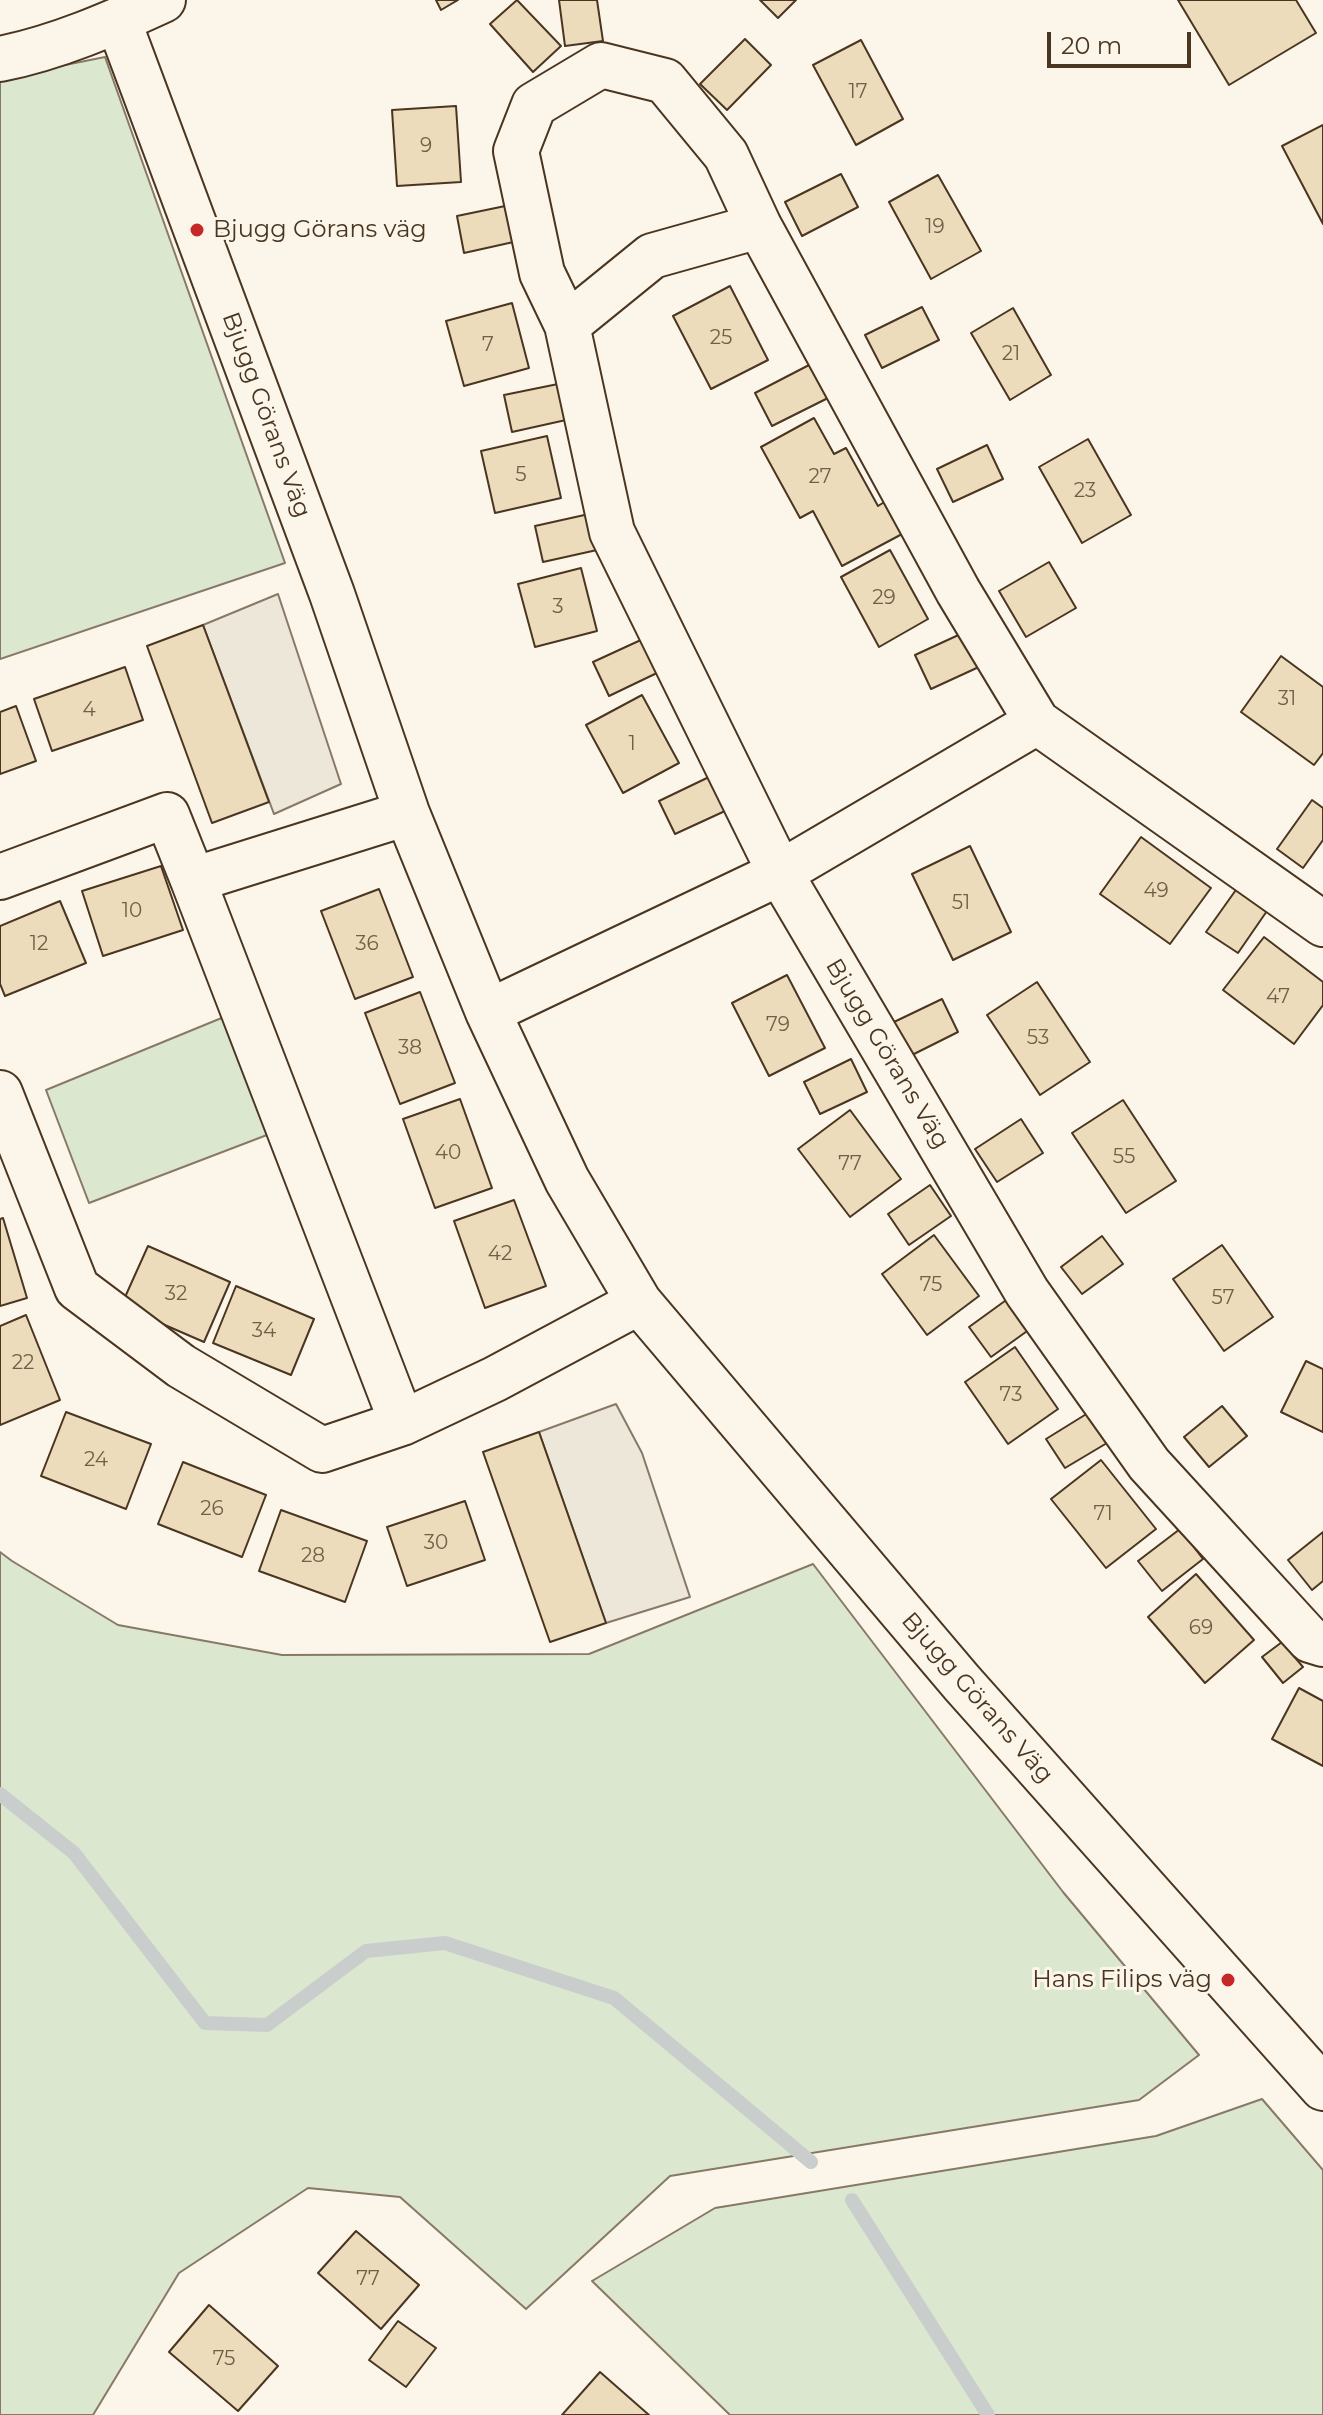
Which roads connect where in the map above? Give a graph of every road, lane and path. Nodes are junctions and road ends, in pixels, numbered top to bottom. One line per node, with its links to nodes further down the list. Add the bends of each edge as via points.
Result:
1 (163, 0): 2 (street)
2 (118, 20): 3 (street); 7 (street, Bjugg Görans Väg, via 327,579)
3 (0, 59)
4 (759, 226): 5 (street, via 652,256); 5 (street, Bjugg Görans Väg, via 726,155 665,81 601,65 534,105 516,151 542,273); 6 (street, Bjugg Görans Väg, via 958,591)
5 (567, 325): 8 (street, Bjugg Görans Väg, via 612,532)
6 (1037, 722): 8 (street); 11 (street, Bjugg Görans Väg)
7 (407, 813): 10 (street); 12 (street, Bjugg Görans Väg)
8 (780, 873): 12 (street); 16 (street, Bjugg Görans Väg, via 1027,1292 1149,1464 1310,1640)
9 (0, 877): 10 (street, via 167,815)
10 (193, 880): 15 (street)
11 (1323, 924)
12 (488, 1012): 14 (street, Bjugg Görans Väg, via 567,1180)
13 (0, 1093): 15 (street, via 77,1288 181,1366 322,1450)
14 (639, 1302): 15 (street); 17 (street, Bjugg Görans Väg, via 962,1683)
15 (402, 1423)
16 (1323, 1644)
17 (1323, 2088)

